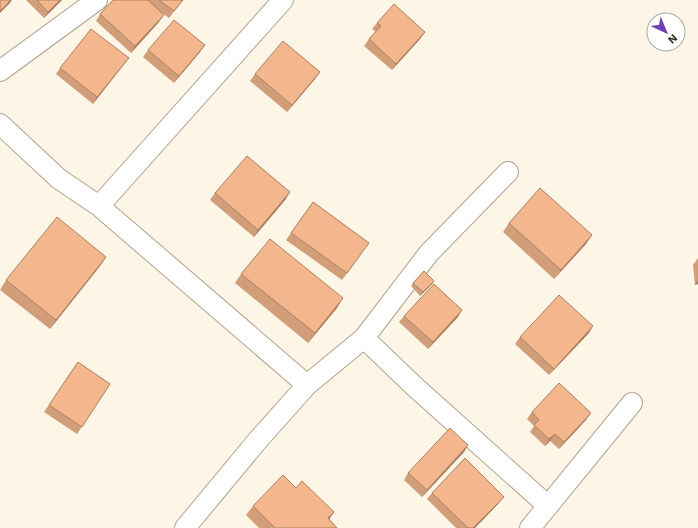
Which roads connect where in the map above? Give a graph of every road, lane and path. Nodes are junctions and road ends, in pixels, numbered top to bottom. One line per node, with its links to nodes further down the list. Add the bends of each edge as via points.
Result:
1 (96, 0): 3 (street)
2 (283, 0): 6 (street)
3 (0, 71)
4 (0, 124): 6 (street, via 59,179)
5 (508, 172): 7 (street, via 429,252)
6 (99, 206): 8 (street)
7 (364, 338): 8 (street); 10 (street)
8 (307, 386): 11 (street)
9 (632, 403): 10 (street)
10 (548, 506): 12 (street)
11 (185, 528)
12 (530, 528)

